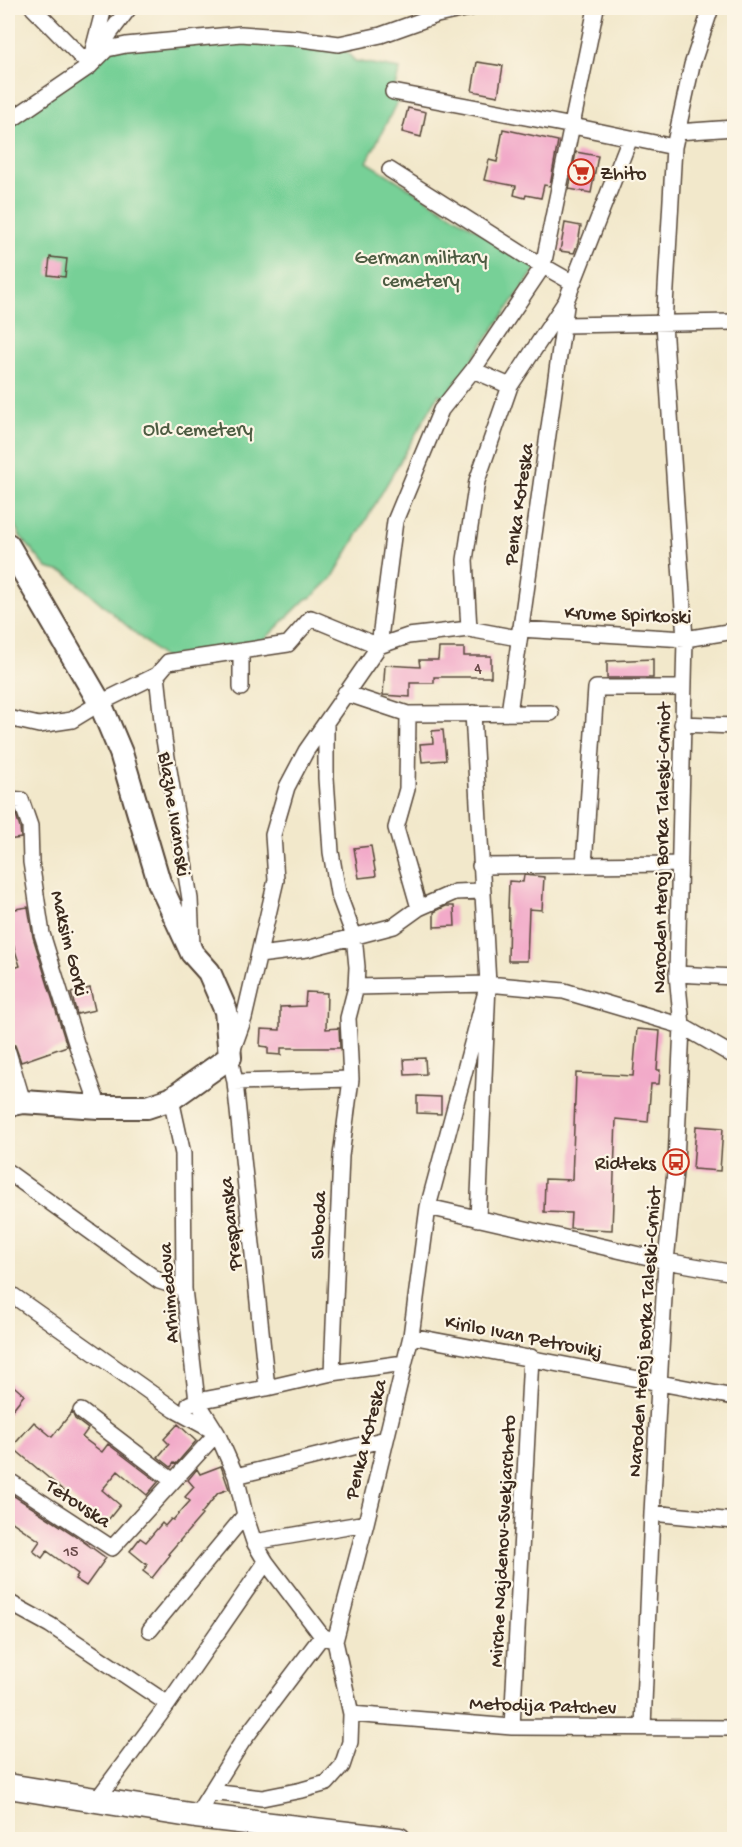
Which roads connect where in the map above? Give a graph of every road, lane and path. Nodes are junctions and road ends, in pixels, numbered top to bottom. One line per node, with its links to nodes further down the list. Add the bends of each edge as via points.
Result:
1 (33, 8): 7 (street)
2 (104, 8): 7 (street)
3 (129, 8): 7 (street)
4 (470, 8): 7 (street, via 339,44 241,34 107,49)
5 (596, 8): 10 (street)
6 (711, 8): 13 (street, Naroden Heroj Borka Taleski-Crniot, via 692,65)
7 (90, 66): 9 (street)
8 (393, 92): 10 (street)
9 (8, 122)
10 (573, 126): 12 (street); 15 (street)
11 (735, 128): 13 (street)
12 (630, 138): 13 (street); 16 (street, Penka Koteska)
13 (675, 139): 19 (street, Naroden Heroj Borka Taleski-Crniot)
14 (390, 170): 15 (street)
15 (543, 266): 16 (street); 20 (street)
16 (573, 283): 18 (street, Penka Koteska)
17 (735, 322): 19 (street)
18 (559, 323): 19 (street); 21 (street, Penka Koteska); 25 (street, Penka Koteska)
19 (664, 324): 26 (street, Naroden Heroj Borka Taleski-Crniot)
20 (473, 370): 21 (street); 27 (street, via 441,410 395,521)
21 (510, 386): 23 (street, Penka Koteska, via 477,481 465,560)
22 (8, 545): 33 (street, Blazhe Ivanoski)
23 (469, 629): 25 (street, Krume Spirkoski); 27 (street, Krume Spirkoski, via 408,636)
24 (735, 631): 26 (street, Krume Spirkoski)
25 (519, 634): 26 (street, Krume Spirkoski); 34 (street, Penka Koteska)
26 (685, 639): 31 (street, Naroden Heroj Borka Taleski-Crniot)
27 (379, 646): 28 (street, via 310,618 288,644); 32 (street)
28 (241, 651): 29 (street, via 168,662); 30 (street)
29 (157, 675): 33 (street); 49 (street, Blazhe Ivanoski, via 190,899)
30 (241, 688)
31 (683, 688): 40 (street, Naroden Heroj Borka Taleski-Crniot); 44 (street, Naroden Heroj Borka Taleski-Crniot, via 596,688)
32 (345, 693): 36 (street); 39 (street)
33 (100, 703): 38 (street, via 72,720 39,725); 49 (street, Blazhe Ivanoski, via 121,753 159,882)
34 (508, 713): 35 (street); 37 (street)
35 (551, 713)
36 (408, 714): 37 (street); 47 (street, via 407,789 396,828)
37 (472, 714): 45 (street, Penka Koteska)
38 (8, 718)
39 (326, 722): 48 (street, Sloboda, via 331,852 338,893); 50 (street, via 287,787 273,835 276,880)
40 (682, 724): 41 (street); 43 (street, Naroden Heroj Borka Taleski-Crniot)
41 (735, 726)
42 (8, 799): 63 (street, Maksim Gorki, via 21,800 30,826 42,934)
43 (679, 864): 44 (street); 51 (street, Naroden Heroj Borka Taleski-Crniot)
44 (584, 865): 45 (street)
45 (480, 866): 46 (street, Penka Koteska)
46 (481, 891): 47 (street, via 455,892); 53 (street, Penka Koteska)
47 (419, 908): 48 (street, via 394,926)
48 (354, 936): 50 (street, via 307,949); 54 (street, Sloboda)
49 (192, 953): 58 (street, Blazhe Ivanoski, via 209,972 226,1011)
50 (258, 956): 58 (street, via 244,1018)
51 (677, 974): 52 (street); 55 (street, Naroden Heroj Borka Taleski-Crniot)
52 (735, 977)
53 (488, 984): 54 (street); 55 (street, via 564,991); 65 (street, Penka Koteska); 66 (street, Penka Koteska)
54 (356, 987): 59 (street, Sloboda, via 348,1018)
55 (682, 1026): 57 (street); 67 (street, Naroden Heroj Borka Taleski-Crniot, via 676,1162)
56 (8, 1052): 62 (street)
57 (735, 1056)
58 (230, 1057): 60 (street, Prespanska); 61 (street)
59 (351, 1079): 60 (street); 74 (street, Sloboda, via 341,1156)
60 (235, 1082): 76 (street, Prespanska)
61 (171, 1099): 63 (street, via 147,1107); 69 (street, Arhimedova, via 183,1154)
62 (15, 1103): 63 (street)
63 (99, 1107)
64 (8, 1172): 69 (street, via 159,1281)
65 (428, 1208): 66 (street); 71 (street, Penka Koteska)
66 (478, 1219): 67 (street)
67 (666, 1261): 68 (street); 75 (street, Naroden Heroj Borka Taleski-Crniot)
68 (735, 1273)
69 (184, 1289): 78 (street, Arhimedova)
70 (8, 1292): 79 (street)
71 (411, 1336): 72 (street, Kirilo Ivan Petrovikj); 73 (street, Penka Koteska)
72 (531, 1357): 75 (street, Kirilo Ivan Petrovikj); 97 (street, Mirche Najdenov-Svekjarcheto)
73 (404, 1363): 74 (street); 82 (street, Penka Koteska)
74 (332, 1373): 76 (street)
75 (659, 1383): 77 (street, Kirilo Ivan Petrovikj); 86 (street, Naroden Heroj Borka Taleski-Crniot)
76 (267, 1388): 78 (street)
77 (735, 1397)
78 (197, 1401): 79 (street); 81 (street, Arhimedova)
79 (175, 1410): 81 (street)
80 (81, 1411): 85 (street)
81 (217, 1433): 83 (street, Arhimedova); 85 (street, Tetovska)
82 (386, 1439): 83 (street); 89 (street, Penka Koteska)
83 (236, 1476): 87 (street, Arhimedova)
84 (8, 1480): 85 (street, Tetovska, via 112,1548)
85 (173, 1481)
86 (652, 1513): 88 (street); 98 (street, Naroden Heroj Borka Taleski-Crniot)
87 (245, 1515): 90 (street, Arhimedova); 93 (street)
88 (735, 1521)
89 (366, 1522): 90 (street); 94 (street, Penka Koteska)
90 (254, 1542): 91 (street, Arhimedova)
91 (266, 1562): 94 (street, Arhimedova); 95 (street)
92 (8, 1602): 95 (street, via 50,1625)
93 (150, 1630)
94 (328, 1638): 96 (street, Penka Koteska); 101 (street, via 242,1742)
95 (168, 1704): 102 (street)
96 (351, 1714): 97 (street, Metodija Patchev); 101 (street, Penka Koteska, via 348,1750 342,1766 327,1783 262,1798)
97 (512, 1727): 98 (street, Metodija Patchev)
98 (643, 1727): 99 (street, Metodija Patchev)
99 (735, 1728)
100 (8, 1786): 102 (main road)
101 (211, 1792): 103 (street)
102 (96, 1802): 103 (main road)
103 (196, 1816): 104 (main road)
104 (399, 1839)

